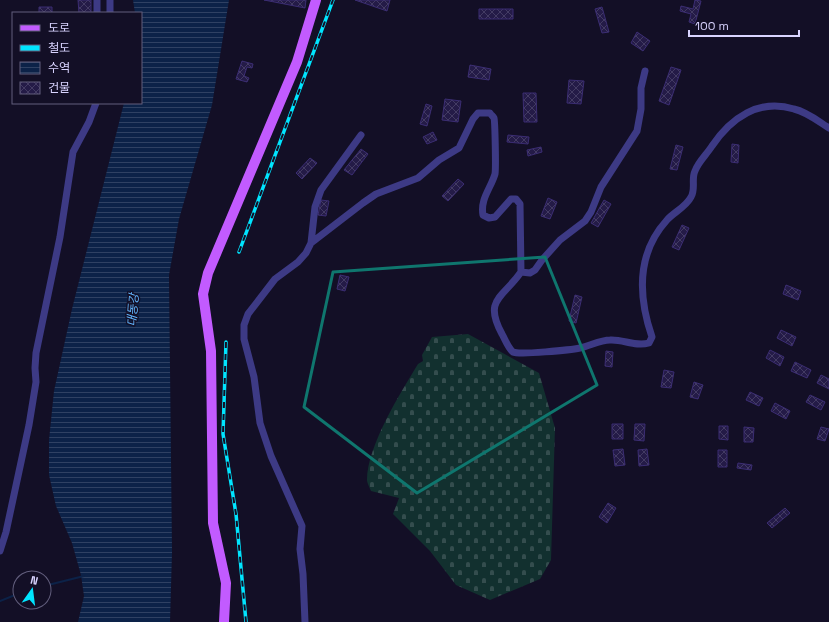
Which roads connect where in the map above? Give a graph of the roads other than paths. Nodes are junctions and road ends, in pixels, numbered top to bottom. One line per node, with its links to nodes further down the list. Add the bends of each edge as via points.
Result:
1 (97, 0): 4 (street)
2 (110, 0): 5 (street)
3 (316, 0): 13 (main road, via 297,62 208,273 203,294 211,351 212,523 226,583)
4 (97, 12)
5 (110, 12)
6 (645, 71): 11 (street, via 636,131 601,187 591,212 585,221 560,240 535,270 530,273)
7 (96, 104): 12 (street, via 74,152 60,237 36,353 36,382 29,425)
8 (829, 128): 11 (street, via 794,108 767,106 756,108 735,120 718,136 695,171 692,197 665,221 644,258 641,288 652,337 649,343 640,345 609,340 579,348 526,354 514,352 496,323 493,309 497,298)
9 (361, 135): 10 (street, via 321,190 315,208)
10 (311, 243): 11 (street, via 376,194 418,178 439,160 459,148 473,119 478,113 484,112 490,113 494,118 496,164 482,207 484,215 489,218 495,217 511,199 516,199 520,204); 14 (street, via 298,262 275,279 248,314 244,326 244,339 254,377 260,423 271,456 302,526 300,550)
11 (521, 272)
12 (0, 551)
13 (224, 622)
14 (305, 622)

